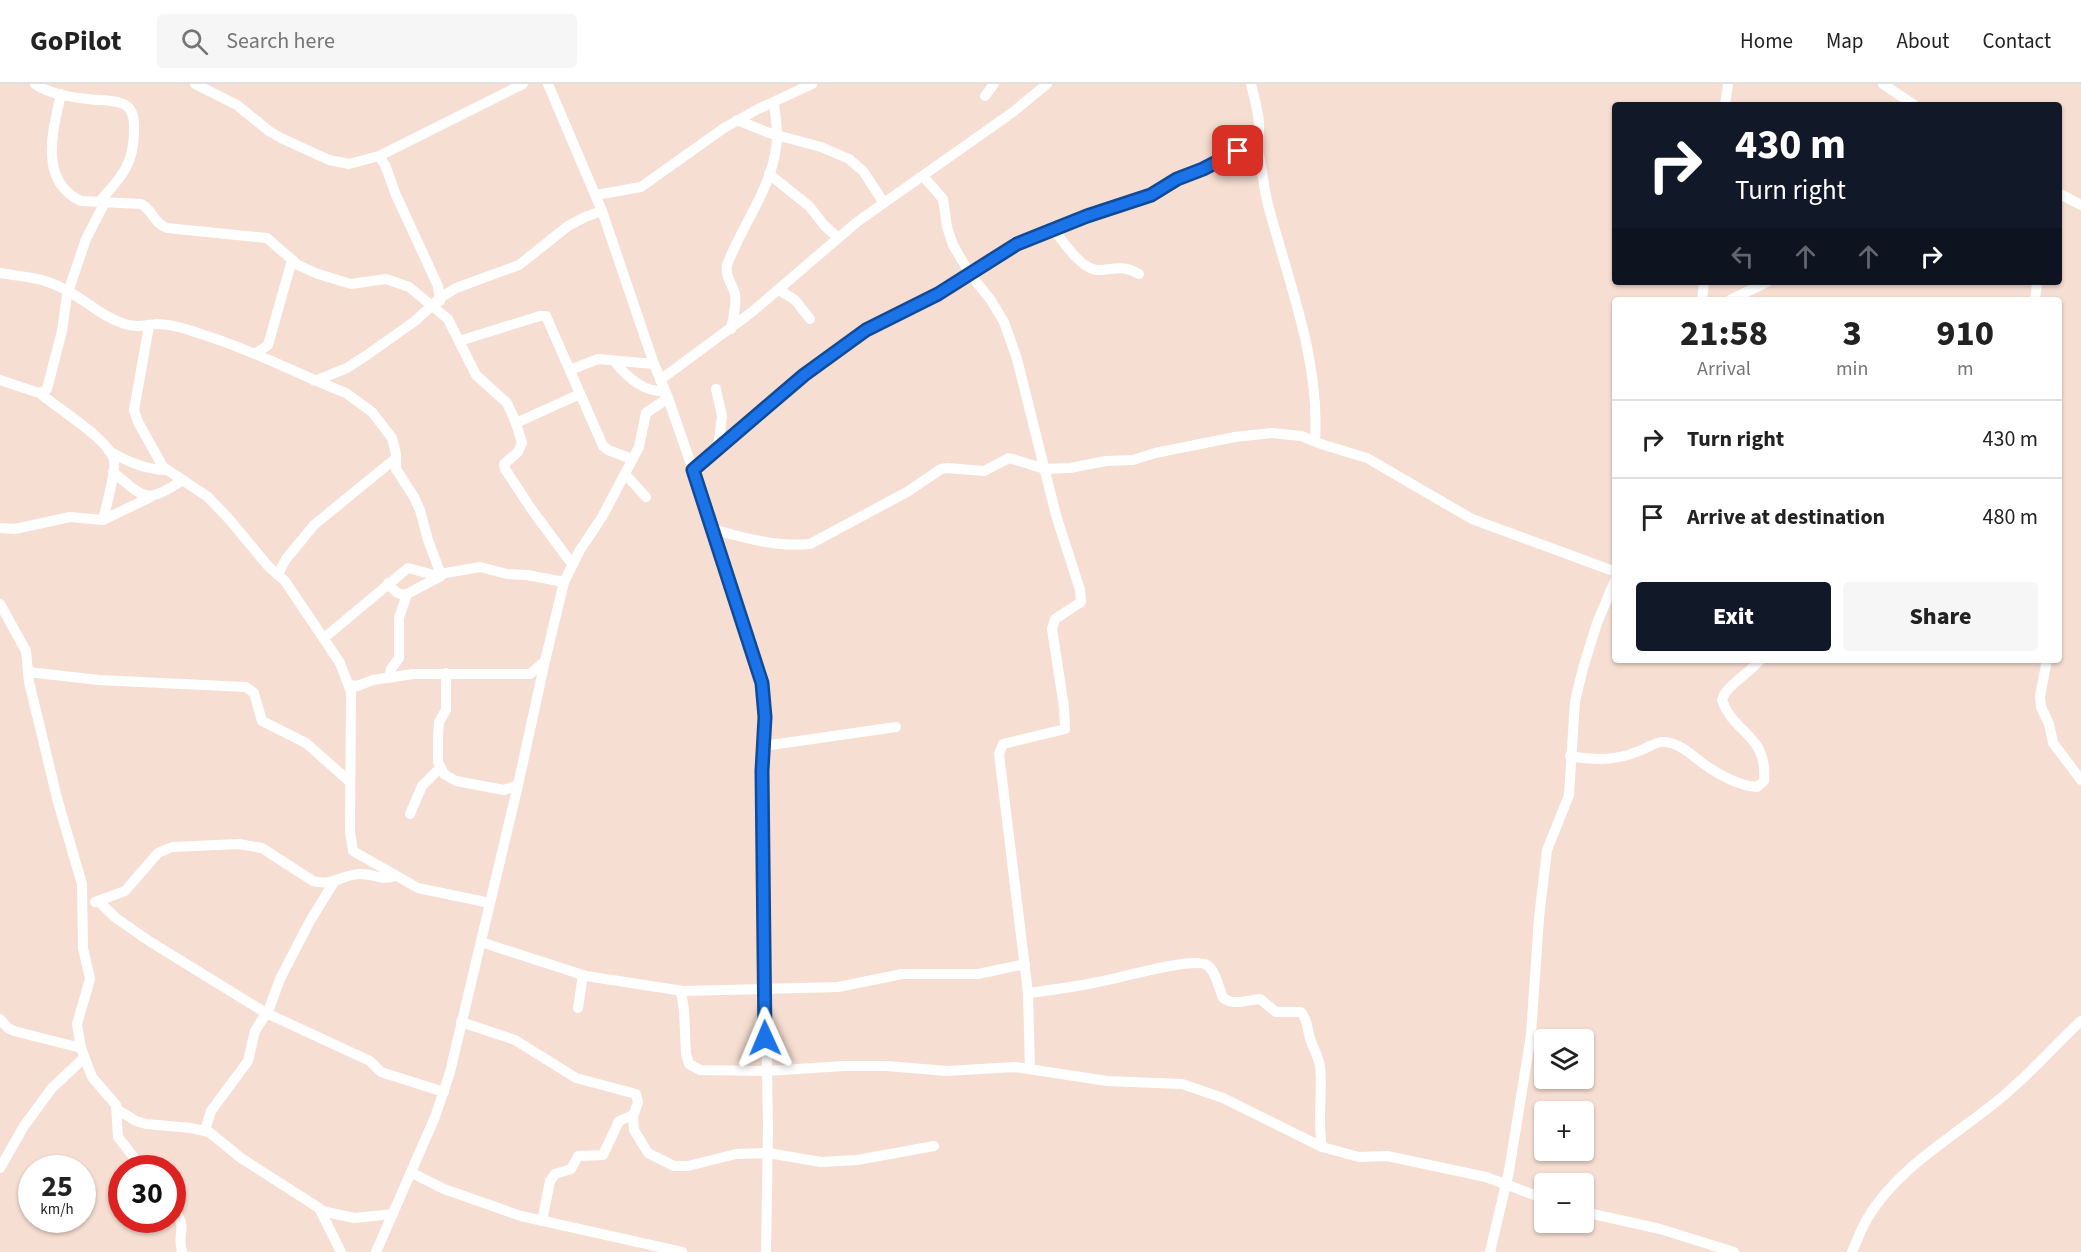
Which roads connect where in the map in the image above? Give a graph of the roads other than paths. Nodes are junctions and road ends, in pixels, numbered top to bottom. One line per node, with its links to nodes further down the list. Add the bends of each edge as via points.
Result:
1 (35, 84): 11 (street)
2 (195, 84): 19 (street, via 237,105 275,135 329,160 349,164)
3 (523, 84): 19 (street)
4 (548, 84): 22 (street)
5 (813, 84): 13 (street)
6 (994, 84): 12 (street)
7 (1046, 84): 21 (street, via 1014,112)
8 (1251, 84): 18 (street, via 1258,127)
9 (1728, 84): 14 (street)
10 (1884, 84): 15 (street)
11 (61, 94): 24 (street, via 51,151 60,182 66,192 81,201); 24 (street, via 120,103 133,113 130,161)
12 (985, 96)
13 (774, 102): 16 (street); 17 (street)
14 (1725, 102)
15 (1910, 102)
16 (737, 120): 17 (street); 22 (street, via 640,187)
17 (777, 135): 20 (street); 25 (street, via 849,159 863,171)
18 (1256, 144): 28 (street, via 1177,179 1151,195); 54 (street, via 1268,207 1314,382)
19 (379, 156): 38 (street, via 438,286)
20 (769, 174): 29 (street, via 809,206); 41 (street, via 727,265 735,294)
21 (922, 176): 25 (street); 32 (street, via 943,199 950,239)
22 (596, 195): 27 (street)
23 (2062, 195): 26 (street)
24 (102, 202): 30 (street, via 141,204 157,223 167,228 267,238); 36 (street)
25 (884, 203): 29 (street)
26 (2081, 206)
27 (602, 211): 38 (street, via 568,226 519,265 456,288); 45 (street)
28 (1054, 229): 32 (street, via 1017,244); 33 (street, via 1088,267 1122,268)
29 (838, 238): 35 (street)
30 (292, 260): 38 (street, via 318,274 351,284 394,281); 43 (street, via 268,345)
31 (0, 273): 36 (street, via 39,278)
32 (970, 274): 55 (street, via 854,338); 61 (street, via 998,310 1007,329)
33 (1139, 274)
34 (1761, 285): 37 (street)
35 (779, 290): 39 (street, via 795,300); 41 (street)
36 (68, 291): 40 (street, via 113,320 135,327); 51 (street, via 50,384)
37 (1736, 297)
38 (438, 305): 42 (street); 48 (street, via 367,356)
39 (810, 319)
40 (148, 326): 43 (street, via 173,326); 59 (street, via 134,410)
41 (731, 329): 50 (street)
42 (459, 341): 46 (street, via 544,316); 53 (street, via 476,375 507,403)
43 (255, 354): 48 (street)
44 (614, 360): 45 (street); 46 (street, via 598,359); 50 (street, via 628,378 653,391)
45 (654, 364): 50 (street)
46 (570, 370): 52 (street)
47 (0, 380): 51 (street)
48 (315, 381): 57 (street, via 346,393 372,412 392,438)
49 (716, 388): 55 (street, via 722,416)
50 (664, 390): 58 (street, via 646,413 639,447); 60 (street)
51 (40, 393): 56 (street, via 80,422)
52 (580, 394): 53 (street); 58 (street, via 603,446)
53 (516, 423): 70 (street, via 521,447 506,461 505,469)
54 (1315, 440): 61 (street, via 1288,433 1256,434 1133,460 1106,460); 71 (street, via 1367,458 1472,519)
55 (718, 449): 60 (street)
56 (109, 451): 59 (street, via 129,461); 62 (street, via 114,460)
57 (396, 458): 72 (street, via 314,525); 73 (street, via 396,469 420,510)
58 (632, 459): 63 (street)
59 (166, 470): 64 (street)
60 (693, 470): 69 (street)
61 (1045, 470): 69 (street, via 1014,458 984,471 940,469 907,492 810,544 777,544); 105 (street, via 1081,602 1056,619 1052,629 1065,729 1003,744 999,754)
62 (113, 472): 65 (street, via 136,491); 67 (street)
63 (625, 474): 66 (street); 70 (street)
64 (183, 480): 65 (street); 72 (street, via 208,497)
65 (151, 497): 67 (street)
66 (646, 497)
67 (103, 520): 68 (street, via 70,517 15,530)
68 (0, 528)
69 (712, 529): 90 (street, via 762,683)
70 (572, 564): 74 (street)
71 (1612, 571)
72 (278, 574): 79 (street)
73 (442, 575): 74 (street, via 480,567); 75 (street, via 408,568); 77 (street)
74 (564, 582): 80 (street)
75 (388, 584): 77 (street, via 397,594); 79 (street)
76 (1612, 588): 91 (street, via 1583,668 1575,701)
77 (406, 594): 86 (street, via 399,618 399,658)
78 (0, 604): 83 (street, via 26,651)
79 (324, 638): 87 (street)
80 (544, 661): 85 (street); 88 (street)
81 (1757, 663): 91 (street, via 1726,691 1722,700 1762,754 1764,781 1757,787 1729,778 1665,742 1610,760)
82 (2046, 663): 93 (street, via 2041,707 2054,743)
83 (28, 672): 94 (street, via 99,680 246,687 254,693 262,721 306,743); 103 (street, via 58,802 82,884)
84 (446, 673): 85 (street); 86 (street); 92 (street, via 446,710 439,727)
85 (530, 674): 88 (street)
86 (389, 678): 87 (street)
87 (350, 685): 94 (street)
88 (540, 685): 95 (street)
89 (897, 726): 90 (street)
90 (764, 746): 107 (street)
91 (1570, 756): 128 (street, via 1569,795 1552,833 1544,872 1531,1035)
92 (440, 768): 96 (street, via 456,781); 98 (street, via 422,786)
93 (2081, 780)
94 (350, 782): 99 (street, via 351,848)
95 (518, 785): 96 (street); 97 (street)
96 (504, 790): 97 (street)
97 (514, 804): 102 (street)
98 (410, 814)
99 (395, 876): 100 (street, via 386,879 363,874); 102 (street, via 418,888)
100 (334, 882): 101 (street, via 313,881 270,851 252,845 172,847 158,853 125,891); 111 (street, via 310,921)
101 (98, 901): 103 (street); 111 (street, via 149,941)
102 (490, 903): 104 (street)
103 (83, 906): 115 (street, via 83,948 90,970 77,1023)
104 (481, 942): 106 (street); 114 (street)
105 (1025, 964): 107 (street, via 978,974 902,974 838,987); 109 (street)
106 (583, 975): 108 (street); 110 (street)
107 (766, 988): 108 (street); 117 (street)
108 (681, 991): 117 (street, via 689,1064 700,1070)
109 (1028, 993): 116 (street); 123 (street, via 1201,963 1210,967 1226,1001 1260,999 1276,1012 1301,1012 1320,1064)
110 (578, 1008)
111 (266, 1013): 118 (street, via 370,1061 381,1072); 121 (street, via 255,1031 248,1061 211,1111)
112 (0, 1020): 115 (street, via 14,1031)
113 (2081, 1021): 142 (street, via 2019,1083 1902,1177 1868,1218)
114 (461, 1022): 118 (street); 120 (street, via 515,1040 576,1078 636,1094 638,1102)
115 (83, 1053): 119 (street, via 92,1077); 126 (street, via 24,1126)
116 (1030, 1069): 117 (street, via 947,1071 844,1066); 123 (street, via 1118,1082 1188,1086 1223,1098)
117 (767, 1071): 124 (street)
118 (444, 1092): 127 (street)
119 (118, 1110): 121 (street, via 146,1124); 125 (street, via 118,1137)
120 (633, 1115): 124 (street, via 634,1130 646,1151 674,1166); 133 (street, via 619,1121 603,1155 578,1156 571,1169 552,1177)
121 (205, 1130): 130 (street)
122 (934, 1146): 124 (street, via 857,1160 821,1162)
123 (1322, 1147): 128 (street, via 1359,1157 1387,1156)
124 (768, 1153): 139 (street)
125 (132, 1155)
126 (0, 1168)
127 (412, 1173): 131 (street); 133 (street, via 444,1189)
128 (1506, 1183): 129 (street); 140 (street)
129 (1534, 1194)
130 (322, 1211): 131 (street, via 354,1218); 136 (street)
131 (393, 1214): 137 (street)
132 (1594, 1214): 141 (street)
133 (542, 1221): 138 (street)
134 (182, 1233): 135 (street)
135 (182, 1252)
136 (341, 1252)
137 (376, 1252)
138 (682, 1252)
139 (766, 1252)
140 (1490, 1252)
141 (1734, 1252)
142 (1852, 1252)

